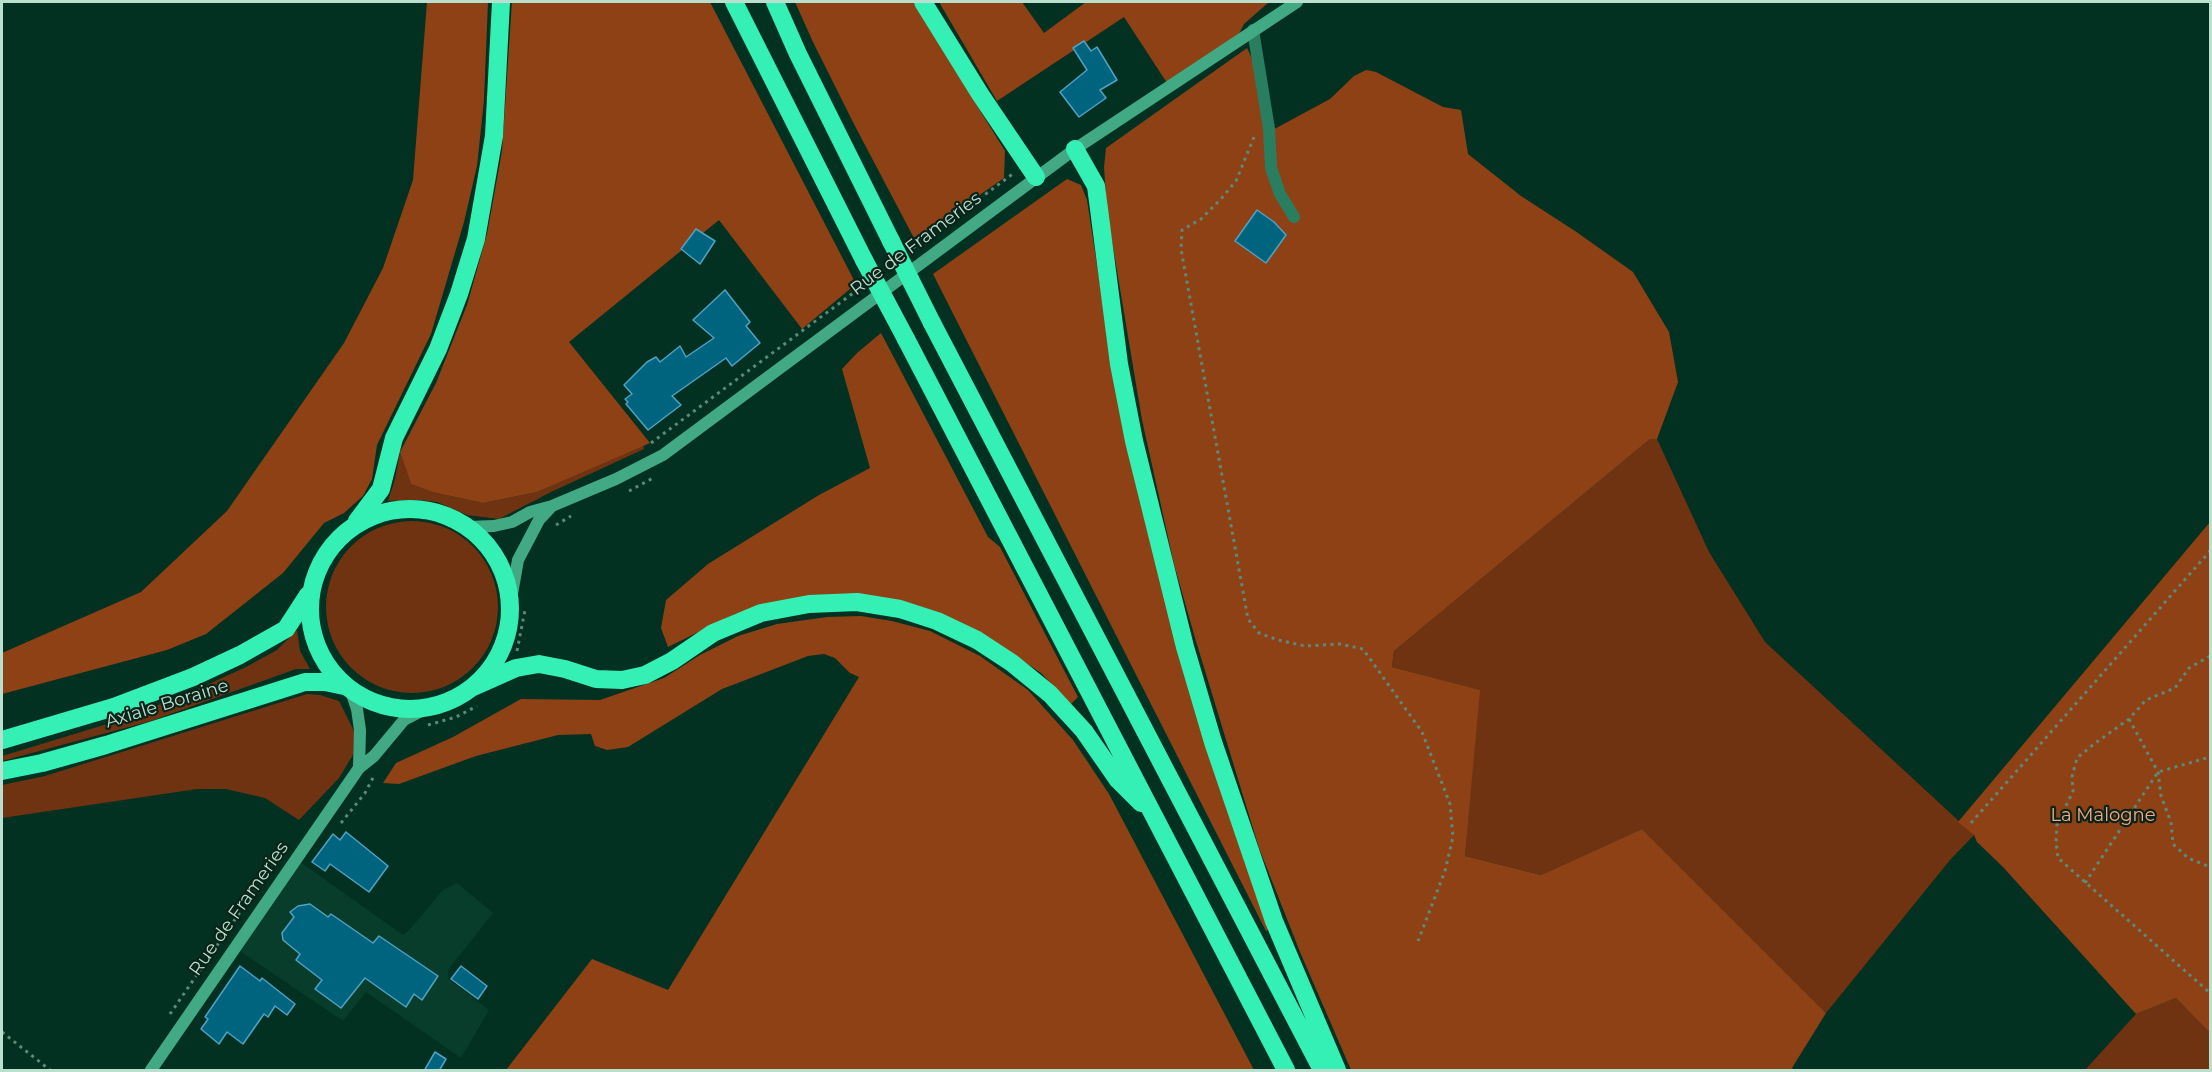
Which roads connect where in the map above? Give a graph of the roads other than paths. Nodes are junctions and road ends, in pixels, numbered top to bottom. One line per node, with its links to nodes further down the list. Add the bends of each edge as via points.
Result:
1 (501, 2): 11 (highway, via 494,136 476,239 438,349 394,438 381,489)
2 (734, 2): 21 (highway, bridge)
3 (775, 2): 24 (highway, bridge, via 932,323)
4 (923, 2): 8 (highway)
5 (1297, 2): 6 (main road, Rue de Frameries)
6 (1253, 30): 7 (main road, Rue de Frameries); 9 (street, via 1269,129 1271,168)
7 (1075, 149): 8 (main road, Rue de Frameries); 25 (highway, via 1096,186 1119,364 1185,647 1274,921)
8 (1036, 177): 10 (main road, Rue de Frameries, via 663,455)
9 (1294, 217)
10 (552, 506): 12 (main road, Rue de Frameries, via 512,522); 14 (main road, Rue de Frameries, via 539,520 518,560)
11 (355, 524): 12 (highway, via 373,515 412,508 432,510); 13 (highway, via 326,553)
12 (468, 526): 14 (highway, via 494,553)
13 (310, 591): 15 (highway, via 312,633 319,652); 18 (highway, Axiale Boraine, via 286,629 240,655 145,696)
14 (517, 602): 16 (highway, via 501,651)
15 (348, 688): 17 (highway, via 369,701); 19 (main road, via 360,730); 20 (highway, Axiale Boraine, via 305,682 106,745)
16 (477, 695): 17 (highway, via 451,700); 21 (highway, via 516,668 539,664 596,678 622,680 645,675 713,633 761,613 809,604 857,602 900,609 976,640 1035,681 1084,731 1118,780)
17 (428, 717): 19 (main road, Rue de Frameries, via 404,720)
18 (2, 740)
19 (359, 768): 22 (main road, Rue de Frameries)
20 (2, 771)
21 (1154, 816): 23 (highway)
22 (151, 1071)
23 (1286, 1071)
24 (1322, 1071)
25 (1337, 1071)

